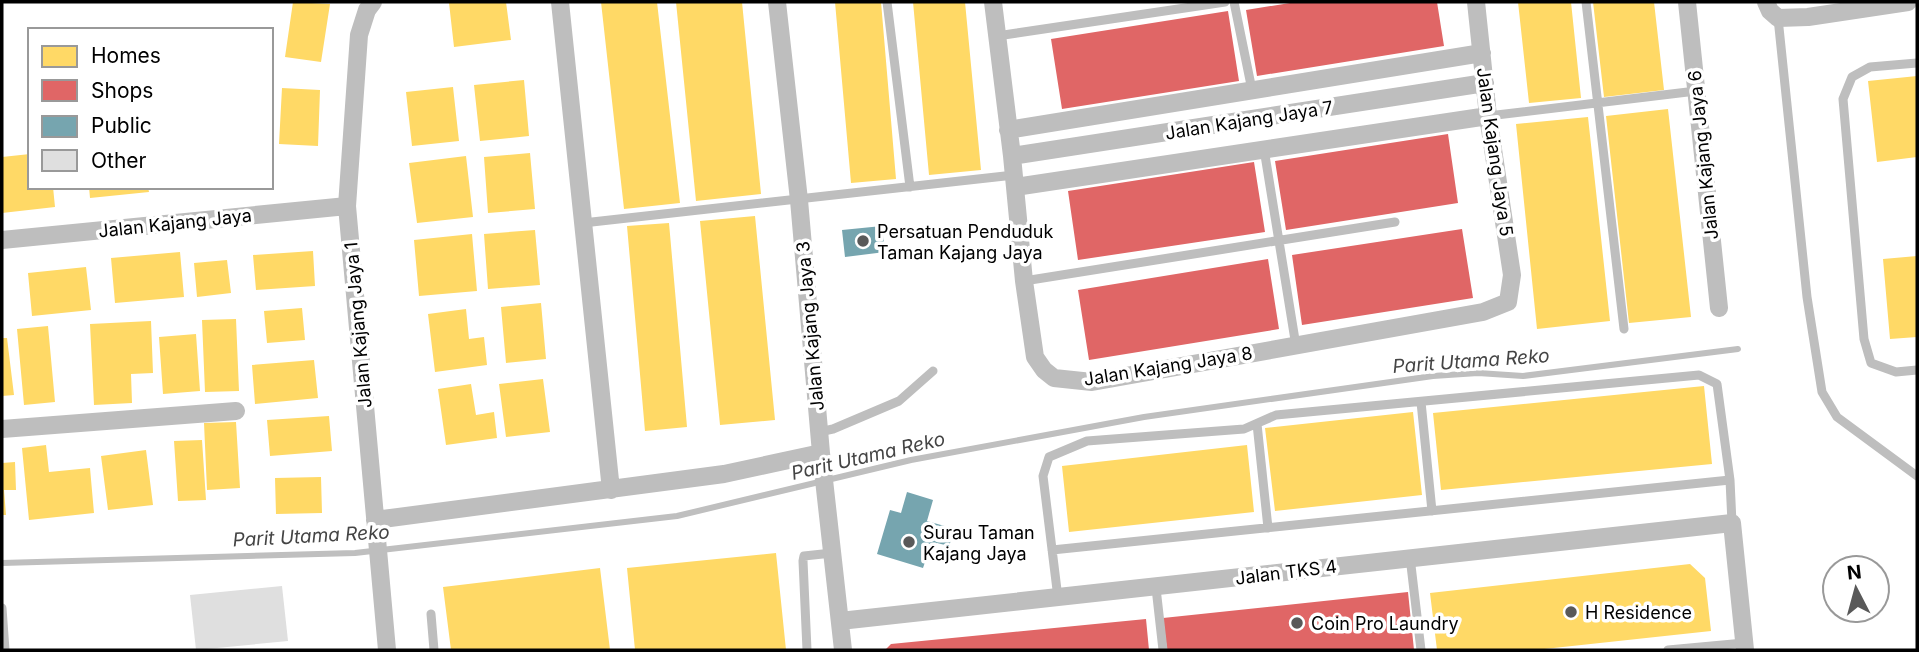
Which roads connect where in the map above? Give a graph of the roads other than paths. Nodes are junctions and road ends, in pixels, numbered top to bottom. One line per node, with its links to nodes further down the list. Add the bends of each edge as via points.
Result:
1 (373, 2): 28 (street, Jalan Kajang Jaya 1, via 359,35)
2 (560, 2): 30 (street)
3 (777, 2): 27 (street, Jalan Kajang Jaya 3)
4 (887, 2): 26 (lane)
5 (993, 2): 14 (street, Jalan Kajang Jaya 8)
6 (1225, 2): 14 (lane)
7 (1234, 2): 18 (lane)
8 (1476, 2): 15 (street, Jalan Kajang Jaya 5)
9 (1586, 2): 20 (lane)
10 (1687, 2): 19 (street, Jalan Kajang Jaya 6)
11 (1766, 2): 13 (street)
12 (1908, 2): 13 (street)
13 (1778, 18): 46 (lane, via 1807,297 1822,392 1837,416)
14 (997, 36): 22 (street, Jalan Kajang Jaya 8)
15 (1482, 53): 17 (street, Jalan Kajang Jaya 5); 18 (street)
16 (1917, 63): 38 (lane, via 1870,67 1852,77 1843,99 1864,339 1871,363 1896,372)
17 (1485, 83): 21 (street, Jalan Kajang Jaya 5); 24 (street, Jalan Kajang Jaya 7)
18 (1252, 90): 22 (street)
19 (1696, 91): 20 (lane); 35 (street, Jalan Kajang Jaya 6)
20 (1598, 103): 21 (lane); 36 (lane)
21 (1489, 116): 23 (street); 34 (street, Jalan Kajang Jaya 5, via 1512,275)
22 (1009, 130): 24 (street, Jalan Kajang Jaya 8)
23 (1264, 149): 25 (street); 32 (lane)
24 (1012, 156): 25 (street, Jalan Kajang Jaya 8)
25 (1015, 181): 26 (lane); 33 (street, Jalan Kajang Jaya 8)
26 (910, 187): 27 (lane)
27 (799, 200): 30 (lane); 44 (street, Jalan Kajang Jaya 3)
28 (347, 206): 31 (street, Jalan Kajang Jaya); 51 (street, Jalan Kajang Jaya 1)
29 (1395, 222): 32 (lane)
30 (583, 223): 48 (street)
31 (2, 240)
32 (1278, 241): 33 (lane); 37 (lane)
33 (1024, 281): 37 (street, Jalan Kajang Jaya 8, via 1035,357 1054,378 1092,382)
34 (1508, 302): 37 (street, Jalan Kajang Jaya 8, via 1483,312)
35 (1719, 308)
36 (1625, 329)
37 (1296, 346)
38 (1917, 370)
39 (933, 371): 44 (lane, via 899,401)
40 (1421, 402): 42 (lane, via 1276,415); 47 (lane, via 1699,375 1717,384); 49 (lane)
41 (236, 411): 43 (street)
42 (1257, 424): 52 (lane); 53 (lane, via 1244,429 1087,441 1049,457 1043,476)
43 (2, 429)
44 (819, 432): 45 (street, Jalan Kajang Jaya 3)
45 (821, 456): 48 (street); 54 (street, Jalan Kajang Jaya 3)
46 (1917, 476)
47 (1730, 480): 49 (lane); 50 (lane)
48 (611, 490): 51 (street)
49 (1432, 511): 52 (lane)
50 (1732, 523): 55 (street, Jalan TKS 4); 61 (street)
51 (375, 524): 63 (street, Jalan Kajang Jaya 1)
52 (1268, 528): 53 (lane)
53 (1052, 550): 57 (lane)
54 (832, 553): 60 (street, Jalan Kajang Jaya 3); 65 (lane, via 804,556)
55 (1410, 557): 56 (street, Jalan TKS 4); 68 (lane)
56 (1156, 588): 57 (street, Jalan TKS 4); 67 (lane)
57 (1058, 598): 60 (street, Jalan TKS 4)
58 (2, 608): 62 (lane)
59 (431, 614): 64 (lane)
60 (840, 621): 66 (street, Jalan Kajang Jaya 3)
61 (1744, 647): 69 (lane)
62 (5, 650)
63 (387, 650)
64 (434, 650)
65 (807, 650)
66 (843, 650)
67 (1163, 650)
68 (1421, 650)
69 (1668, 650)

